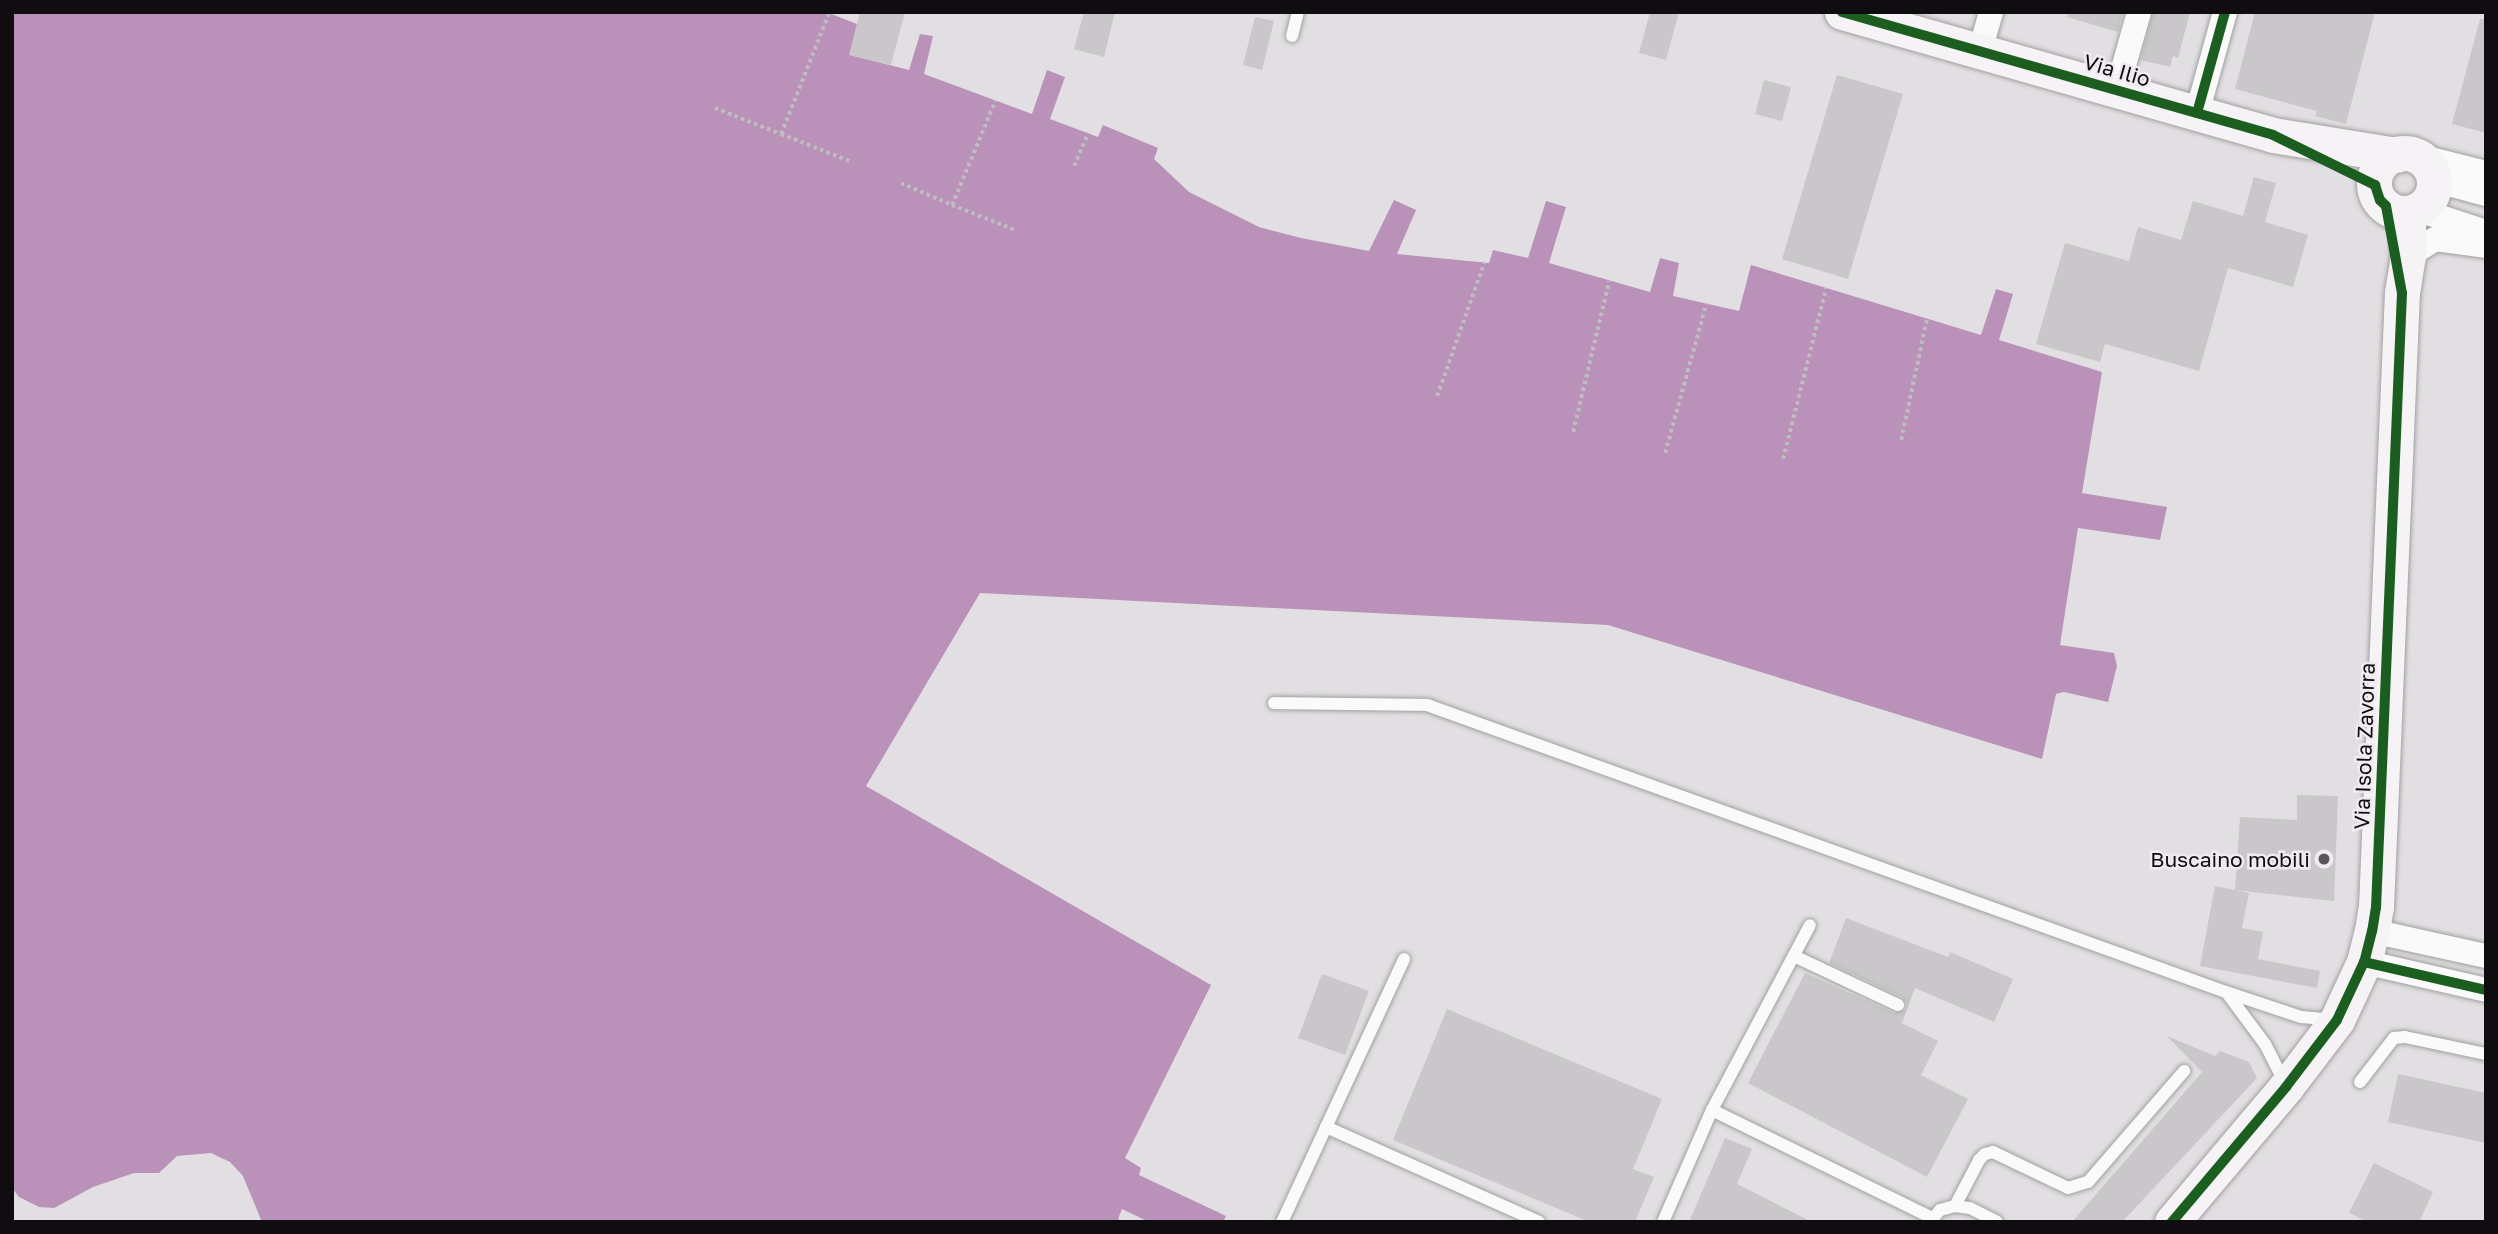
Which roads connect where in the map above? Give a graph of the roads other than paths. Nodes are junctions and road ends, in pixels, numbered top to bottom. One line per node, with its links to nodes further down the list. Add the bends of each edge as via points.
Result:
1 (1298, 12): 7 (lane)
2 (1842, 12): 6 (main road, Via Ilio)
3 (1991, 12): 8 (street)
4 (2139, 12): 9 (street)
5 (2225, 12): 10 (street)
6 (1908, 21): 8 (main road, Via Ilio)
7 (1292, 36)
8 (1980, 51): 9 (main road, Via Ilio)
9 (2117, 90): 10 (main road, Via Ilio)
10 (2197, 113): 12 (main road, Via Ilio, via 2273,135)
11 (2486, 173): 12 (street)
12 (2405, 186): 13 (street); 14 (street); 16 (main road, Via Isola Zavorra); 17 (main road, Via Isola Zavorra)
13 (2486, 194)
14 (2486, 232)
15 (2486, 246): 16 (street, via 2435,239)
16 (2408, 256): 17 (main road, Via Isola Zavorra)
17 (2402, 293): 20 (main road, Via Isola Zavorra, via 2377,893)
18 (1274, 703): 25 (lane, via 1427,705)
19 (1810, 925): 21 (lane)
20 (2368, 947): 22 (street); 24 (street); 27 (main road, Via Isola Zavorra)
21 (1794, 956): 26 (lane); 32 (lane)
22 (2486, 956)
23 (1404, 959): 33 (lane)
24 (2486, 990)
25 (2226, 992): 27 (lane, via 2301,1017); 31 (lane, via 2266,1044)
26 (1898, 1005)
27 (2337, 1020): 31 (main road, Via Isola Zavorra)
28 (2486, 1054): 30 (lane, via 2394,1038)
29 (2184, 1071): 34 (lane, via 2088,1182 2068,1188 1993,1152 1979,1160)
30 (2360, 1082)
31 (2286, 1087): 40 (main road, Via Isola Zavorra)
32 (1712, 1110): 35 (lane); 38 (lane)
33 (1326, 1127): 36 (lane); 37 (lane)
34 (1955, 1206): 35 (lane, via 1940,1210); 39 (lane)
35 (1931, 1220)
36 (1282, 1222)
37 (1539, 1222)
38 (1663, 1222)
39 (1997, 1222)
40 (2172, 1222)

